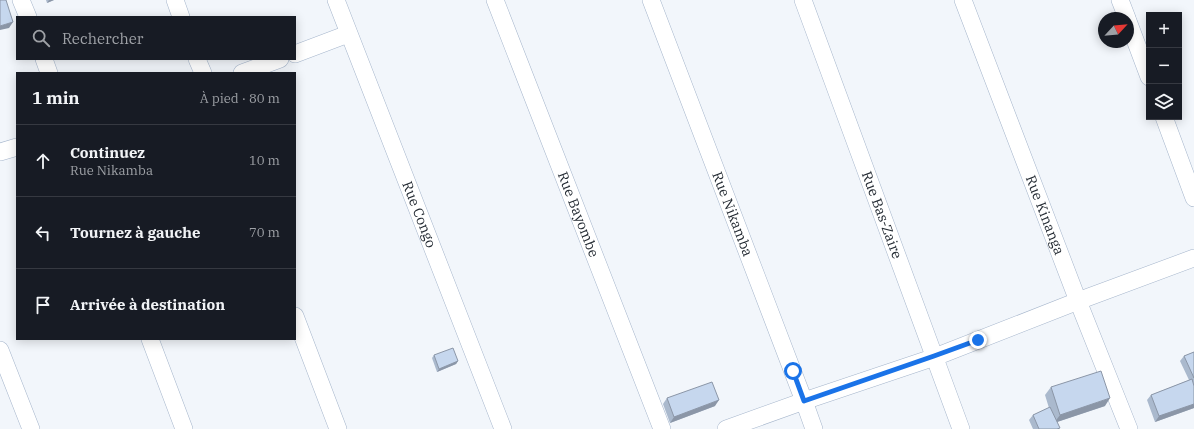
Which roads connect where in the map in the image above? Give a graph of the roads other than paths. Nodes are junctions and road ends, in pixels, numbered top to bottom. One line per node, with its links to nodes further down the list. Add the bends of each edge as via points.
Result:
1 (21, 0): 10 (street)
2 (175, 0): 11 (street)
3 (336, 0): 12 (street, Rue Congo)
4 (495, 0): 37 (street, Rue Bayombe)
5 (651, 0): 32 (street, Rue Nikamba)
6 (803, 0): 31 (street, Rue Bas-Zaire)
7 (963, 0): 27 (street, Rue Kinanga)
8 (1120, 0): 9 (street)
9 (1125, 12)
10 (28, 16)
11 (182, 16)
12 (348, 34): 14 (street); 36 (street, Rue Congo)
13 (1134, 37): 18 (street)
14 (296, 54)
15 (44, 60): 19 (street)
16 (197, 60): 20 (street)
17 (277, 60): 21 (street)
18 (1146, 69)
19 (49, 72)
20 (203, 72)
21 (245, 72)
22 (1165, 120): 25 (street)
23 (16, 147): 24 (street)
24 (0, 152)
25 (1194, 198)
26 (1194, 258): 27 (street)
27 (1078, 301): 31 (street); 41 (street, Rue Kinanga)
28 (296, 319): 35 (street)
29 (150, 340): 34 (street)
30 (0, 350): 33 (street)
31 (934, 356): 32 (street); 40 (street, Rue Bas-Zaire)
32 (804, 401): 38 (street); 39 (street, Rue Nikamba)
33 (31, 429)
34 (184, 429)
35 (338, 429)
36 (503, 429)
37 (662, 429)
38 (726, 429)
39 (814, 429)
40 (961, 429)
41 (1129, 429)

